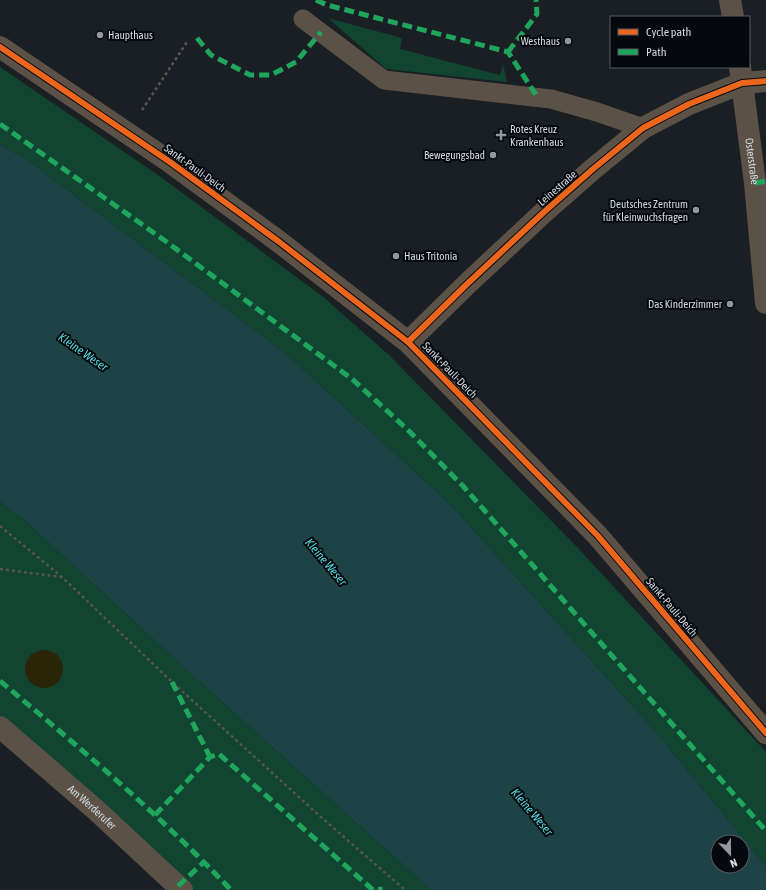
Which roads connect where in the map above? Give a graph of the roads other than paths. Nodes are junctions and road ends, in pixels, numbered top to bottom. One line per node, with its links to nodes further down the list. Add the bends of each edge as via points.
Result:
1 (730, 0): 2 (street)
2 (732, 16)
3 (303, 19): 7 (lane, via 384,80 551,99)
4 (0, 46): 9 (street, Sankt-Pauli-Deich, via 170,162)
5 (741, 75): 6 (street, Leinestraße); 7 (street, Leinestraße); 8 (street, Osterstraße, via 755,183)
6 (766, 81)
7 (643, 128): 9 (street, Leinestraße, via 544,212)
8 (766, 303)
9 (408, 342): 11 (street, Sankt-Pauli-Deich, via 598,536)
10 (0, 727): 12 (street, Am Werderufer, via 96,810)
11 (766, 733)
12 (179, 889)

